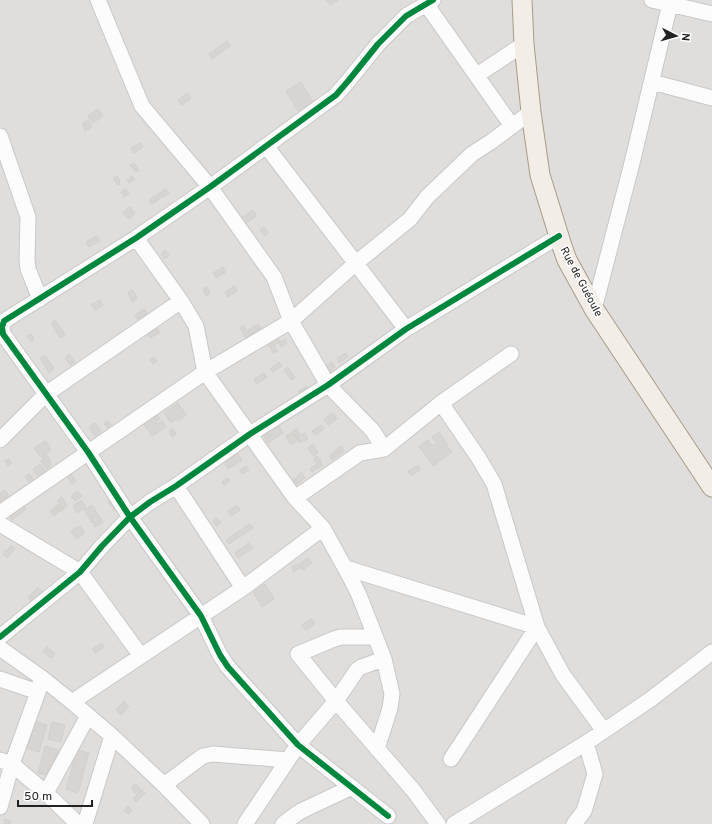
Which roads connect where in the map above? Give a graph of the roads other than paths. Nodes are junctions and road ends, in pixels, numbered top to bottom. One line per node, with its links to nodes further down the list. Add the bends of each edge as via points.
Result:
1 (98, 0): 15 (street, via 142,106)
2 (522, 0): 7 (main road, Rue de Guéoule)
3 (652, 0): 5 (street)
4 (430, 2): 8 (street); 14 (street, via 406,16 378,44 336,96)
5 (670, 4): 6 (street); 9 (street)
6 (712, 14)
7 (524, 44): 8 (street); 11 (main road, Rue de Guéoule)
8 (477, 75): 12 (street)
9 (652, 82): 10 (street); 21 (street)
10 (712, 98)
11 (531, 112): 12 (street); 16 (main road, Rue de Guéoule, via 540,175)
12 (512, 126): 18 (street, via 472,154 427,197 410,219)
13 (0, 136): 19 (street, via 28,217 28,270)
14 (266, 146): 15 (street); 18 (street)
15 (210, 187): 17 (street); 22 (street, via 274,277)
16 (559, 236): 21 (main road, Rue de Guéoule, via 567,260); 23 (street)
17 (136, 238): 19 (street); 20 (street)
18 (356, 262): 22 (street); 23 (street)
19 (40, 299): 27 (street, via 4,321 2,327 3,334)
20 (181, 301): 25 (street, via 196,326); 27 (street)
21 (594, 310): 34 (main road, Rue de Guéoule)
22 (291, 321): 25 (street); 26 (street)
23 (406, 329): 26 (street)
24 (511, 354): 28 (street)
25 (205, 372): 29 (street); 32 (street)
26 (328, 385): 29 (street); 31 (street, via 373,431)
27 (46, 394): 30 (street); 32 (street)
28 (442, 403): 31 (street); 44 (street, via 494,484)
29 (250, 434): 33 (street); 35 (street)
30 (0, 440)
31 (384, 449): 35 (street, via 360,453)
32 (88, 452): 36 (street); 37 (street)
33 (176, 486): 37 (street); 42 (street)
34 (712, 487)
35 (295, 498): 39 (street)
36 (0, 513)
37 (130, 517): 41 (street); 43 (street)
38 (0, 524): 41 (street)
39 (323, 528): 40 (street); 42 (street)
40 (346, 568): 44 (street); 46 (street)
41 (80, 572): 45 (street); 49 (street)
42 (243, 588): 43 (street)
43 (201, 616): 49 (street); 59 (street, via 228,667)
44 (537, 627): 56 (street, via 563,675); 61 (street)
45 (0, 637)
46 (375, 637): 50 (street); 53 (street, via 334,638 298,654)
47 (0, 648): 52 (street)
48 (712, 652): 56 (street, via 651,700)
49 (141, 656): 54 (street)
50 (384, 659): 53 (street, via 357,670); 60 (street, via 392,694)
51 (0, 679): 52 (street)
52 (40, 685): 54 (street); 63 (street)
53 (336, 701): 59 (street); 60 (street)
54 (72, 702): 55 (street)
55 (88, 716): 57 (street); 66 (street)
56 (604, 730): 58 (street)
57 (112, 736): 64 (street); 70 (street)
58 (586, 743): 75 (street); 76 (street, via 594,774 584,811)
59 (298, 745): 62 (street); 65 (street)
60 (376, 749): 74 (street, via 413,790)
61 (451, 759)
62 (288, 760): 64 (street, via 208,754); 72 (street)
63 (6, 762): 66 (street); 67 (street)
64 (164, 785): 71 (street)
65 (352, 788): 68 (street); 73 (street, via 301,811)
66 (46, 793): 69 (street)
67 (0, 807)
68 (388, 816)
69 (78, 824)
70 (85, 824)
71 (202, 824)
72 (245, 824)
73 (283, 824)
74 (438, 824)
75 (454, 824)
76 (574, 824)

